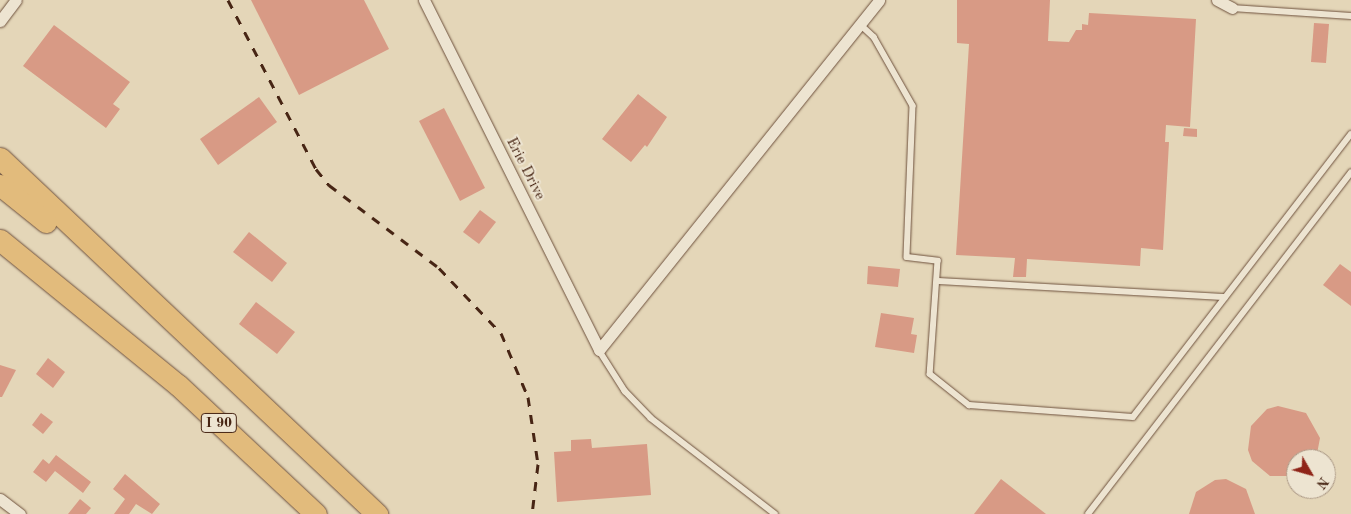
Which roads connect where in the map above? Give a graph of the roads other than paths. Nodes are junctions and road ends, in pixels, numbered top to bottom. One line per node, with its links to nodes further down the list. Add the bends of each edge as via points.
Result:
1 (16, 0): 7 (street)
2 (424, 0): 19 (street, Erie Drive)
3 (879, 0): 8 (street)
4 (1216, 0): 5 (street)
5 (1232, 8): 6 (lane)
6 (1351, 16)
7 (0, 21)
8 (860, 24): 15 (lane, via 874,37 913,106 907,257 938,261); 19 (street, via 746,162)
9 (1351, 134): 16 (lane)
10 (0, 158): 18 (highway)
11 (1351, 173): 25 (lane)
12 (0, 185): 18 (highway, I 90)
13 (0, 240): 17 (highway, I 90)
14 (0, 249): 17 (highway)
15 (937, 281): 16 (lane); 16 (lane, via 930,374 969,405 1133,417)
16 (1226, 297)
17 (120, 334): 22 (highway, I 90)
18 (190, 339): 23 (highway, I 90)
19 (599, 350): 24 (lane, via 625,391 651,418)
20 (0, 498): 21 (street)
21 (20, 514)
22 (316, 514)
23 (377, 514)
24 (775, 514)
25 (1088, 514)

